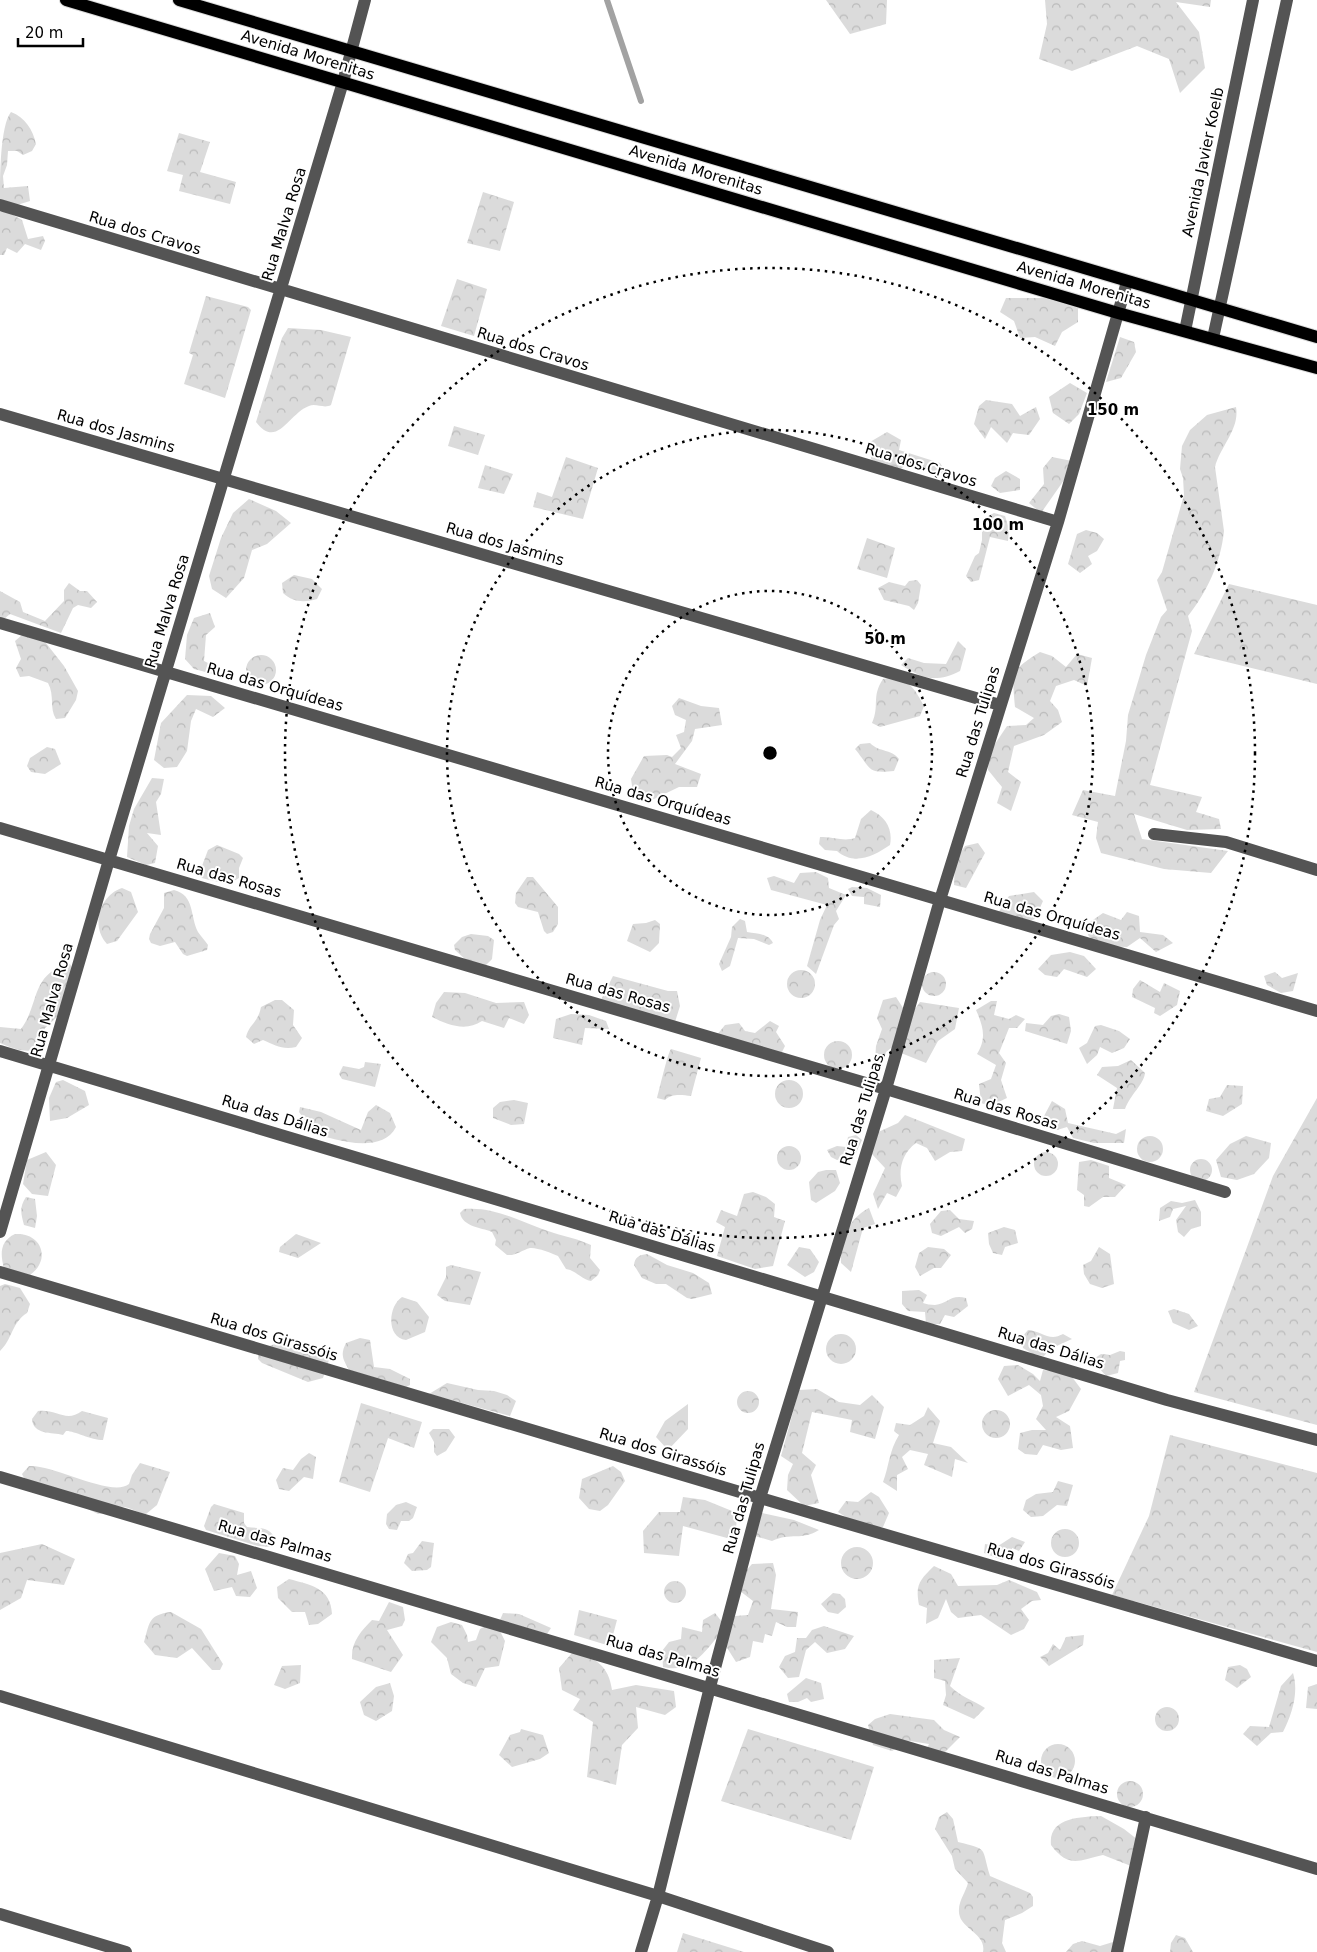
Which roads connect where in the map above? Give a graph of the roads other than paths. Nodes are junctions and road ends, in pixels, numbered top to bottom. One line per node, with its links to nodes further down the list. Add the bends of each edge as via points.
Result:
1 (66, 0): 7 (main road, Avenida Morenitas)
2 (178, 0): 6 (main road, Avenida Morenitas)
3 (365, 0): 6 (street, Rua Malva Rosa)
4 (1253, 0): 11 (street, Avenida Javier Koelb)
5 (1287, 0): 12 (street)
6 (352, 52): 7 (street, Rua Malva Rosa); 9 (main road, Avenida Morenitas)
7 (343, 82): 10 (street, Rua Malva Rosa); 13 (main road, Avenida Morenitas)
8 (0, 205): 10 (street, Rua dos Cravos)
9 (1127, 282): 11 (main road, Avenida Morenitas); 13 (street, Rua das Tulipas)
10 (281, 291): 19 (street, Rua Malva Rosa); 20 (street, Rua dos Cravos)
11 (1192, 300): 12 (main road, Avenida Morenitas); 14 (street, Avenida Javier Koelb)
12 (1220, 308): 15 (main road, Avenida Morenitas); 16 (street)
13 (1118, 313): 14 (main road, Avenida Morenitas); 20 (street, Rua das Tulipas)
14 (1186, 331): 16 (main road, Avenida Morenitas)
15 (1317, 337)
16 (1212, 338): 17 (main road, Avenida Morenitas)
17 (1317, 368)
18 (0, 414): 19 (street, Rua dos Jasmins)
19 (224, 479): 22 (street, Rua Malva Rosa); 23 (street, Rua dos Jasmins)
20 (1058, 522): 23 (street, Rua das Tulipas)
21 (0, 623): 22 (street, Rua das Orquídeas)
22 (166, 671): 26 (street, Rua Malva Rosa); 28 (street, Rua das Orquídeas)
23 (1000, 705): 28 (street, Rua das Tulipas)
24 (0, 828): 26 (street, Rua das Rosas)
25 (1154, 834): 27 (street, via 1226,842)
26 (109, 860): 31 (street, Rua Malva Rosa); 32 (street, Rua das Rosas)
27 (1317, 870)
28 (940, 900): 29 (street, Rua das Orquídeas); 32 (street, Rua das Tulipas)
29 (1317, 1011)
30 (0, 1051): 31 (street, Rua das Dálias)
31 (50, 1066): 34 (street, Rua Malva Rosa); 36 (street, Rua das Dálias)
32 (886, 1089): 33 (street, Rua das Rosas); 36 (street, Rua das Tulipas)
33 (1225, 1192)
34 (0, 1232)
35 (0, 1272): 39 (street, Rua dos Girassóis)
36 (822, 1297): 37 (street, Rua das Dálias, via 1158,1397); 39 (street, Rua das Tulipas)
37 (1317, 1440)
38 (0, 1477): 41 (street, Rua das Palmas)
39 (760, 1498): 40 (street, Rua dos Girassóis); 41 (street, Rua das Tulipas)
40 (1317, 1661)
41 (710, 1687): 43 (street, Rua das Palmas); 45 (street, Rua das Tulipas)
42 (0, 1696): 45 (street)
43 (1146, 1817): 44 (street, Rua das Palmas); 50 (street)
44 (1317, 1869)
45 (658, 1896): 48 (street, Rua das Tulipas); 49 (street)
46 (0, 1914): 47 (street)
47 (126, 1952)
48 (641, 1952)
49 (828, 1952)
50 (1117, 1952)

